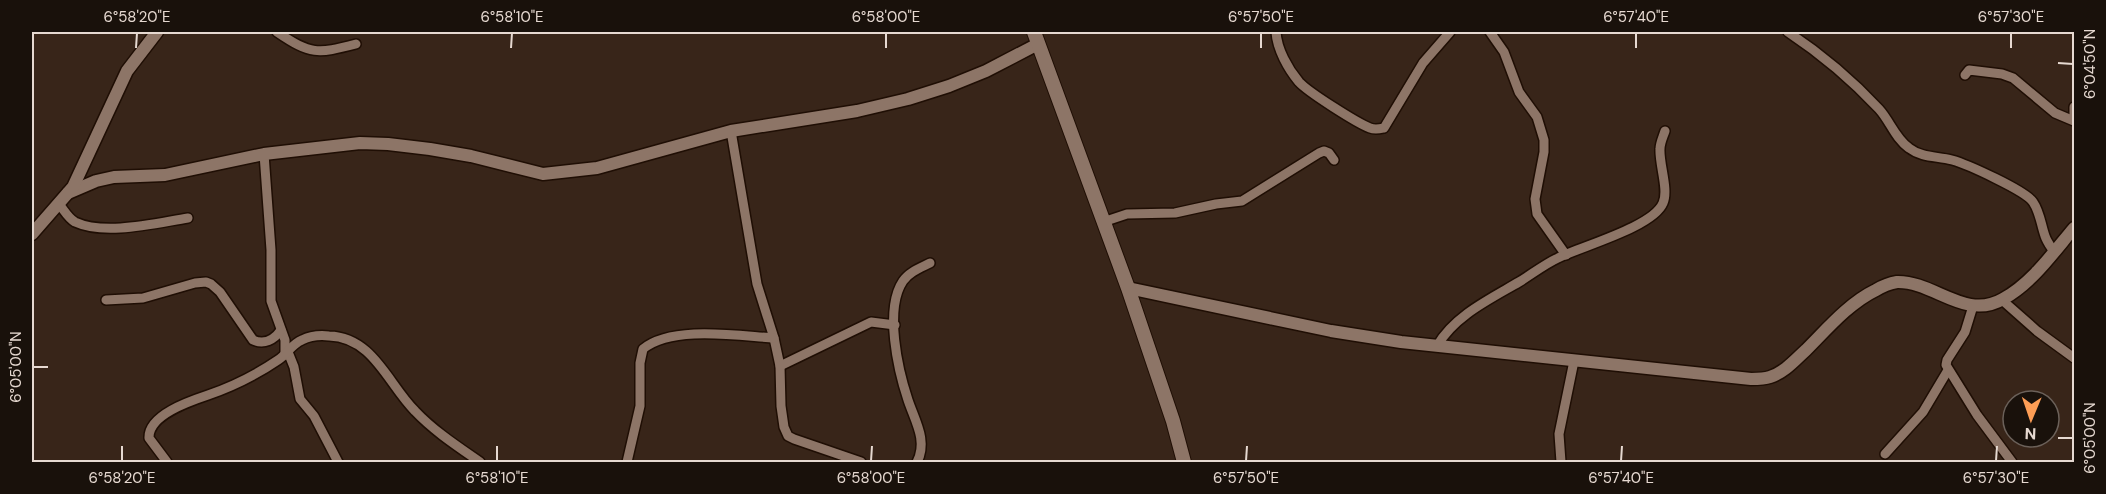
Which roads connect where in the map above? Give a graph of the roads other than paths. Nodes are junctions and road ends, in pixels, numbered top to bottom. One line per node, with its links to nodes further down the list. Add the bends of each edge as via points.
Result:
1 (157, 32): 17 (street, via 128,71)
2 (277, 32): 8 (street, via 316,52)
3 (1276, 32): 4 (street, via 1285,61 1300,84 1373,130 1384,129 1423,63)
4 (1450, 32)
5 (1490, 32): 24 (street, via 1504,52 1519,92 1537,117 1544,140 1535,199 1538,214)
6 (1788, 32): 23 (street, via 1857,87 1881,111 1908,148 1923,156 1954,160 2032,200)
7 (1036, 38): 13 (street, via 986,71 908,99); 20 (main road)
8 (356, 44)
9 (1965, 75): 12 (street, via 1969,70 2013,78 2055,113)
10 (2074, 106): 11 (street)
11 (2074, 115)
12 (2074, 121)
13 (731, 131): 15 (street, via 597,168 543,174 471,156 388,144 334,145); 33 (street, via 757,284)
14 (1665, 131): 24 (street, via 1660,148 1665,197 1662,206 1644,221)
15 (264, 154): 17 (street, via 184,171 105,179); 31 (street, via 271,301)
16 (1334, 160): 20 (street, via 1329,153 1319,153 1234,203 1175,213 1127,214)
17 (68, 193): 18 (street)
18 (59, 204): 19 (street, via 71,219 95,227); 22 (street)
19 (188, 218)
20 (1103, 222): 26 (main road)
21 (2074, 228): 23 (street)
22 (32, 234)
23 (2054, 252): 28 (street)
24 (1566, 255): 34 (street, via 1458,320)
25 (930, 263): 30 (street, via 904,280 896,300)
26 (1128, 288): 34 (street, via 1331,331); 47 (main road)
27 (106, 300): 31 (street, via 143,298 206,282 220,292 253,340 267,341)
28 (2002, 300): 29 (street); 36 (street)
29 (1973, 306): 37 (street, via 1897,282 1875,290 1847,310 1786,369 1751,380); 39 (street, via 1965,332 1947,360)
30 (895, 325): 38 (street, via 871,322); 46 (street, via 907,398 921,438)
31 (281, 333): 32 (street); 35 (street)
32 (305, 338): 35 (street); 43 (street, via 321,335 353,340 380,365 414,411)
33 (774, 338): 38 (street); 44 (street, via 688,334 643,349 640,406)
34 (1437, 346): 37 (street)
35 (286, 354): 41 (street, via 247,380 159,418 151,426 149,438); 42 (street, via 294,367 300,399 314,416)
36 (2074, 358)
37 (1574, 361): 48 (street, via 1559,434)
38 (780, 366): 45 (street, via 781,406 788,436)
39 (1948, 370): 40 (street, via 1923,412); 49 (street)
40 (1885, 454)
41 (167, 462)
42 (338, 462)
43 (480, 462)
44 (627, 462)
45 (861, 462)
46 (917, 462)
47 (1184, 462)
48 (1561, 462)
49 (2012, 462)

